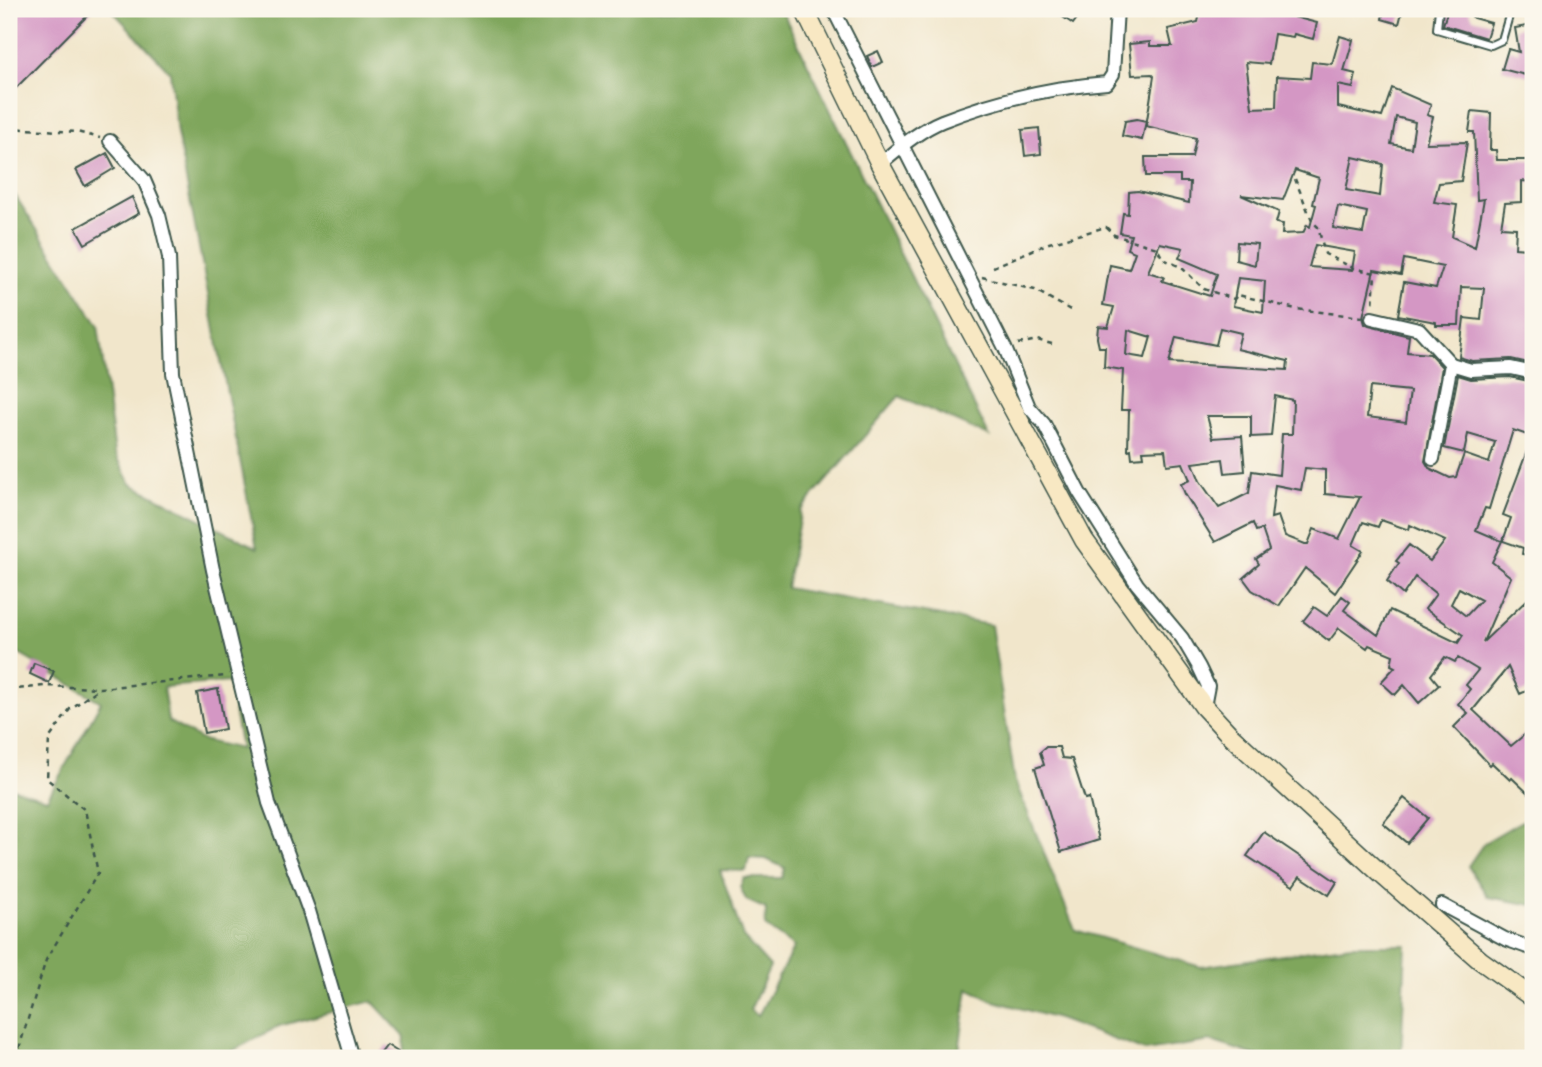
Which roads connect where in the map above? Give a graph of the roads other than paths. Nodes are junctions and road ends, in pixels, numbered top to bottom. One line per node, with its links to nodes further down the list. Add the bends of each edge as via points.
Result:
1 (804, 9): 8 (main road)
2 (832, 9): 7 (street)
3 (1117, 9): 7 (street, via 1113,74 1107,83 1024,97 940,121)
4 (1440, 9): 5 (lane, via 1437,29 1491,45 1502,40)
5 (1511, 9)
6 (110, 141): 17 (street, via 144,180 159,215 169,257 173,373 238,675 269,803 309,911)
7 (901, 145): 8 (street); 13 (street, via 1004,346 1029,407 1044,424 1079,492 1137,584 1182,638 1199,667 1208,686)
8 (880, 164): 13 (main road, via 1084,540)
9 (1372, 318): 10 (street, via 1419,329)
10 (1451, 363): 11 (street, via 1471,370 1511,368); 12 (street)
11 (1533, 373)
12 (1433, 459)
13 (1204, 707): 16 (main road, via 1379,872 1480,960)
14 (1441, 905): 15 (street)
15 (1533, 949)
16 (1533, 999)
17 (352, 1058)

